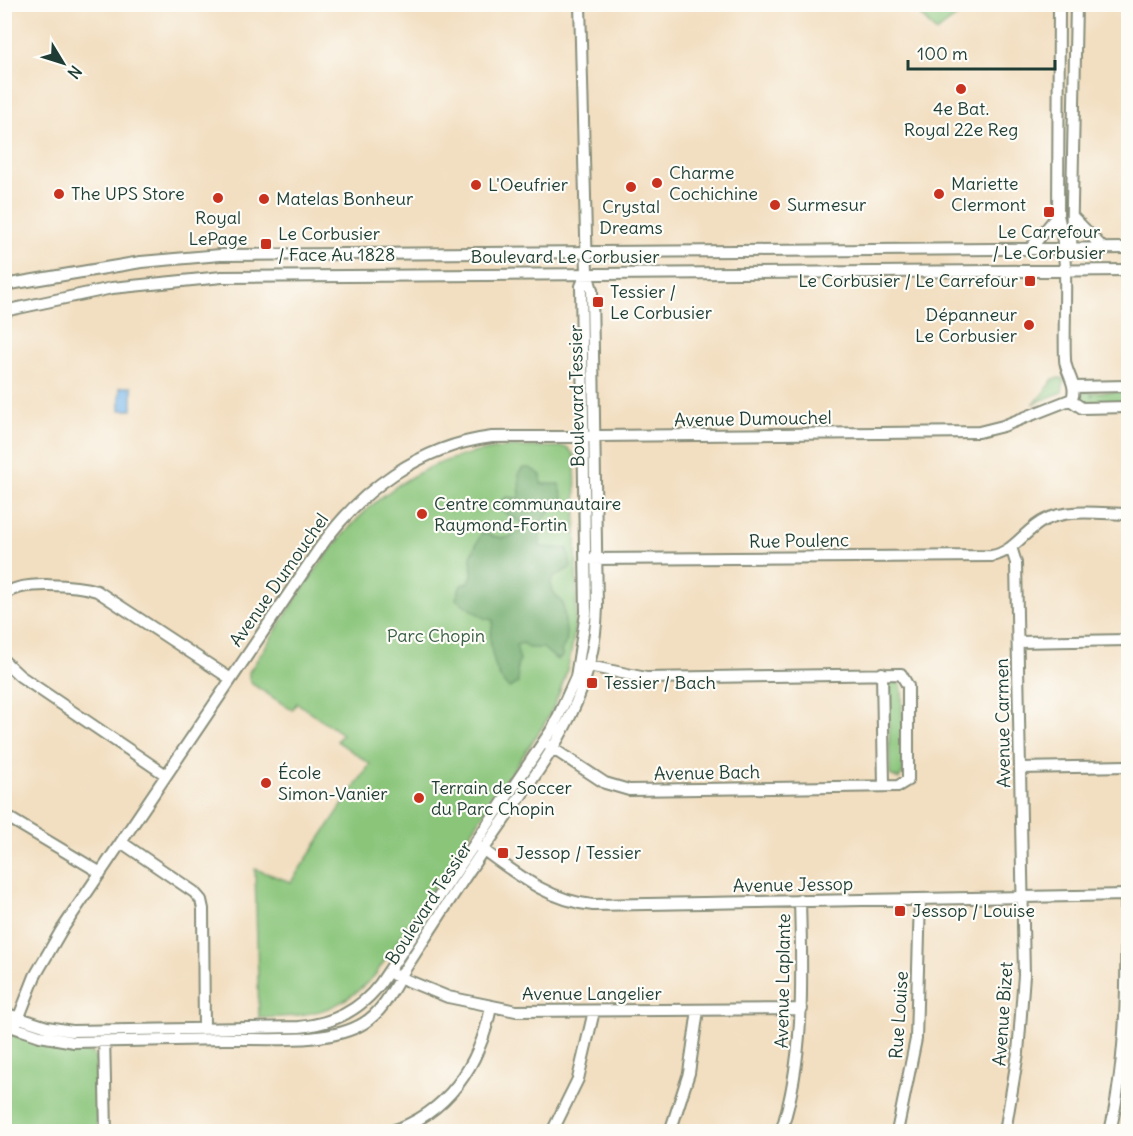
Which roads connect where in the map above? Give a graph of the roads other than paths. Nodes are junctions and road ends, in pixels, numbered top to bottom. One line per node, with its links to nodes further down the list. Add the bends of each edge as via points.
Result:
1 (580, 4): 10 (street, Boulevard Tessier)
2 (1059, 4): 4 (street)
3 (1076, 4): 5 (street)
4 (1058, 214): 7 (street); 8 (street)
5 (1073, 217): 8 (street); 9 (street)
6 (1128, 248): 9 (street, Boulevard Le Corbusier)
7 (1030, 249): 8 (street, Boulevard Le Corbusier); 10 (street, Boulevard Le Corbusier)
8 (1067, 249): 9 (street, Boulevard Le Corbusier); 11 (street)
9 (1104, 249)
10 (586, 252): 13 (street, Boulevard Tessier); 14 (street, Boulevard Le Corbusier, via 196,256)
11 (1065, 270): 12 (street, Boulevard Le Corbusier); 13 (street, Boulevard Le Corbusier); 17 (street, via 1065,363)
12 (1128, 270)
13 (587, 273): 15 (street, Boulevard Le Corbusier, via 222,276 137,284); 20 (street, Boulevard Tessier, via 581,286)
14 (4, 285)
15 (4, 311)
16 (1128, 386): 17 (street)
17 (1074, 387): 18 (street)
18 (1070, 400): 19 (street, via 1082,408); 20 (street, Avenue Dumouchel, via 996,428 970,433)
19 (1128, 407)
20 (589, 437): 23 (street, Boulevard Tessier); 30 (street, Avenue Dumouchel, via 474,440 436,451 397,471 364,496 335,526)
21 (1128, 514): 22 (street, via 1053,516)
22 (1011, 547): 23 (street, Rue Poulenc, via 991,556); 26 (street, Avenue Carmen, via 1016,559)
23 (591, 559): 28 (street, Boulevard Tessier)
24 (4, 595): 30 (street, via 13,588 26,586 97,591)
25 (1128, 640): 26 (street)
26 (1018, 642): 33 (street, Avenue Carmen)
27 (4, 661): 34 (street, via 20,676)
28 (584, 665): 29 (street, Avenue Bach, via 646,678); 31 (street, Boulevard Tessier, via 573,713)
29 (882, 673): 35 (street); 35 (street, Avenue Bach, via 904,677 908,697 909,777 901,786)
30 (231, 679): 34 (street, Avenue Dumouchel)
31 (548, 746): 35 (street, Avenue Bach, via 604,783 629,790); 38 (street, Boulevard Tessier)
32 (1128, 766): 33 (street)
33 (1020, 768): 41 (street, Avenue Carmen)
34 (166, 775): 37 (street, Avenue Dumouchel)
35 (884, 786)
36 (4, 815): 39 (street)
37 (121, 842): 39 (street, Avenue Dumouchel); 51 (street, via 201,900)
38 (479, 847): 43 (street, Avenue Jessop, via 548,893 578,903); 44 (street, Boulevard Tessier)
39 (101, 873): 50 (street, Avenue Dumouchel, via 46,957)
40 (1127, 895): 41 (street, Avenue Jessop); 60 (street, via 1126,1013)
41 (1023, 898): 42 (street, Avenue Jessop); 59 (street, Avenue Bizet, via 1023,1012)
42 (920, 899): 43 (street, Avenue Jessop); 58 (street, Rue Louise, via 916,1039)
43 (800, 900): 46 (street, Avenue Laplante)
44 (394, 975): 45 (street, Avenue Langelier, via 448,997); 51 (street, Boulevard Tessier, via 359,1005 319,1024); 52 (street, Boulevard Tessier, via 377,1012 357,1027 339,1033 300,1037)
45 (491, 1007): 48 (street, Avenue Langelier, via 541,1012); 54 (street, via 481,1046 458,1085 425,1115)
46 (802, 1009): 47 (street, Avenue Langelier); 57 (street, Avenue Laplante, via 798,1054)
47 (698, 1010): 48 (street, Avenue Langelier); 56 (street, via 689,1073)
48 (594, 1011): 55 (street, via 579,1079)
49 (4, 1013): 50 (street, Boulevard Tessier)
50 (13, 1023): 52 (street, Boulevard Tessier)
51 (204, 1029): 52 (street, Boulevard Tessier)
52 (104, 1036): 53 (street)
53 (106, 1131)
54 (389, 1131)
55 (552, 1131)
56 (670, 1131)
57 (781, 1131)
58 (897, 1131)
59 (1005, 1131)
60 (1110, 1131)

